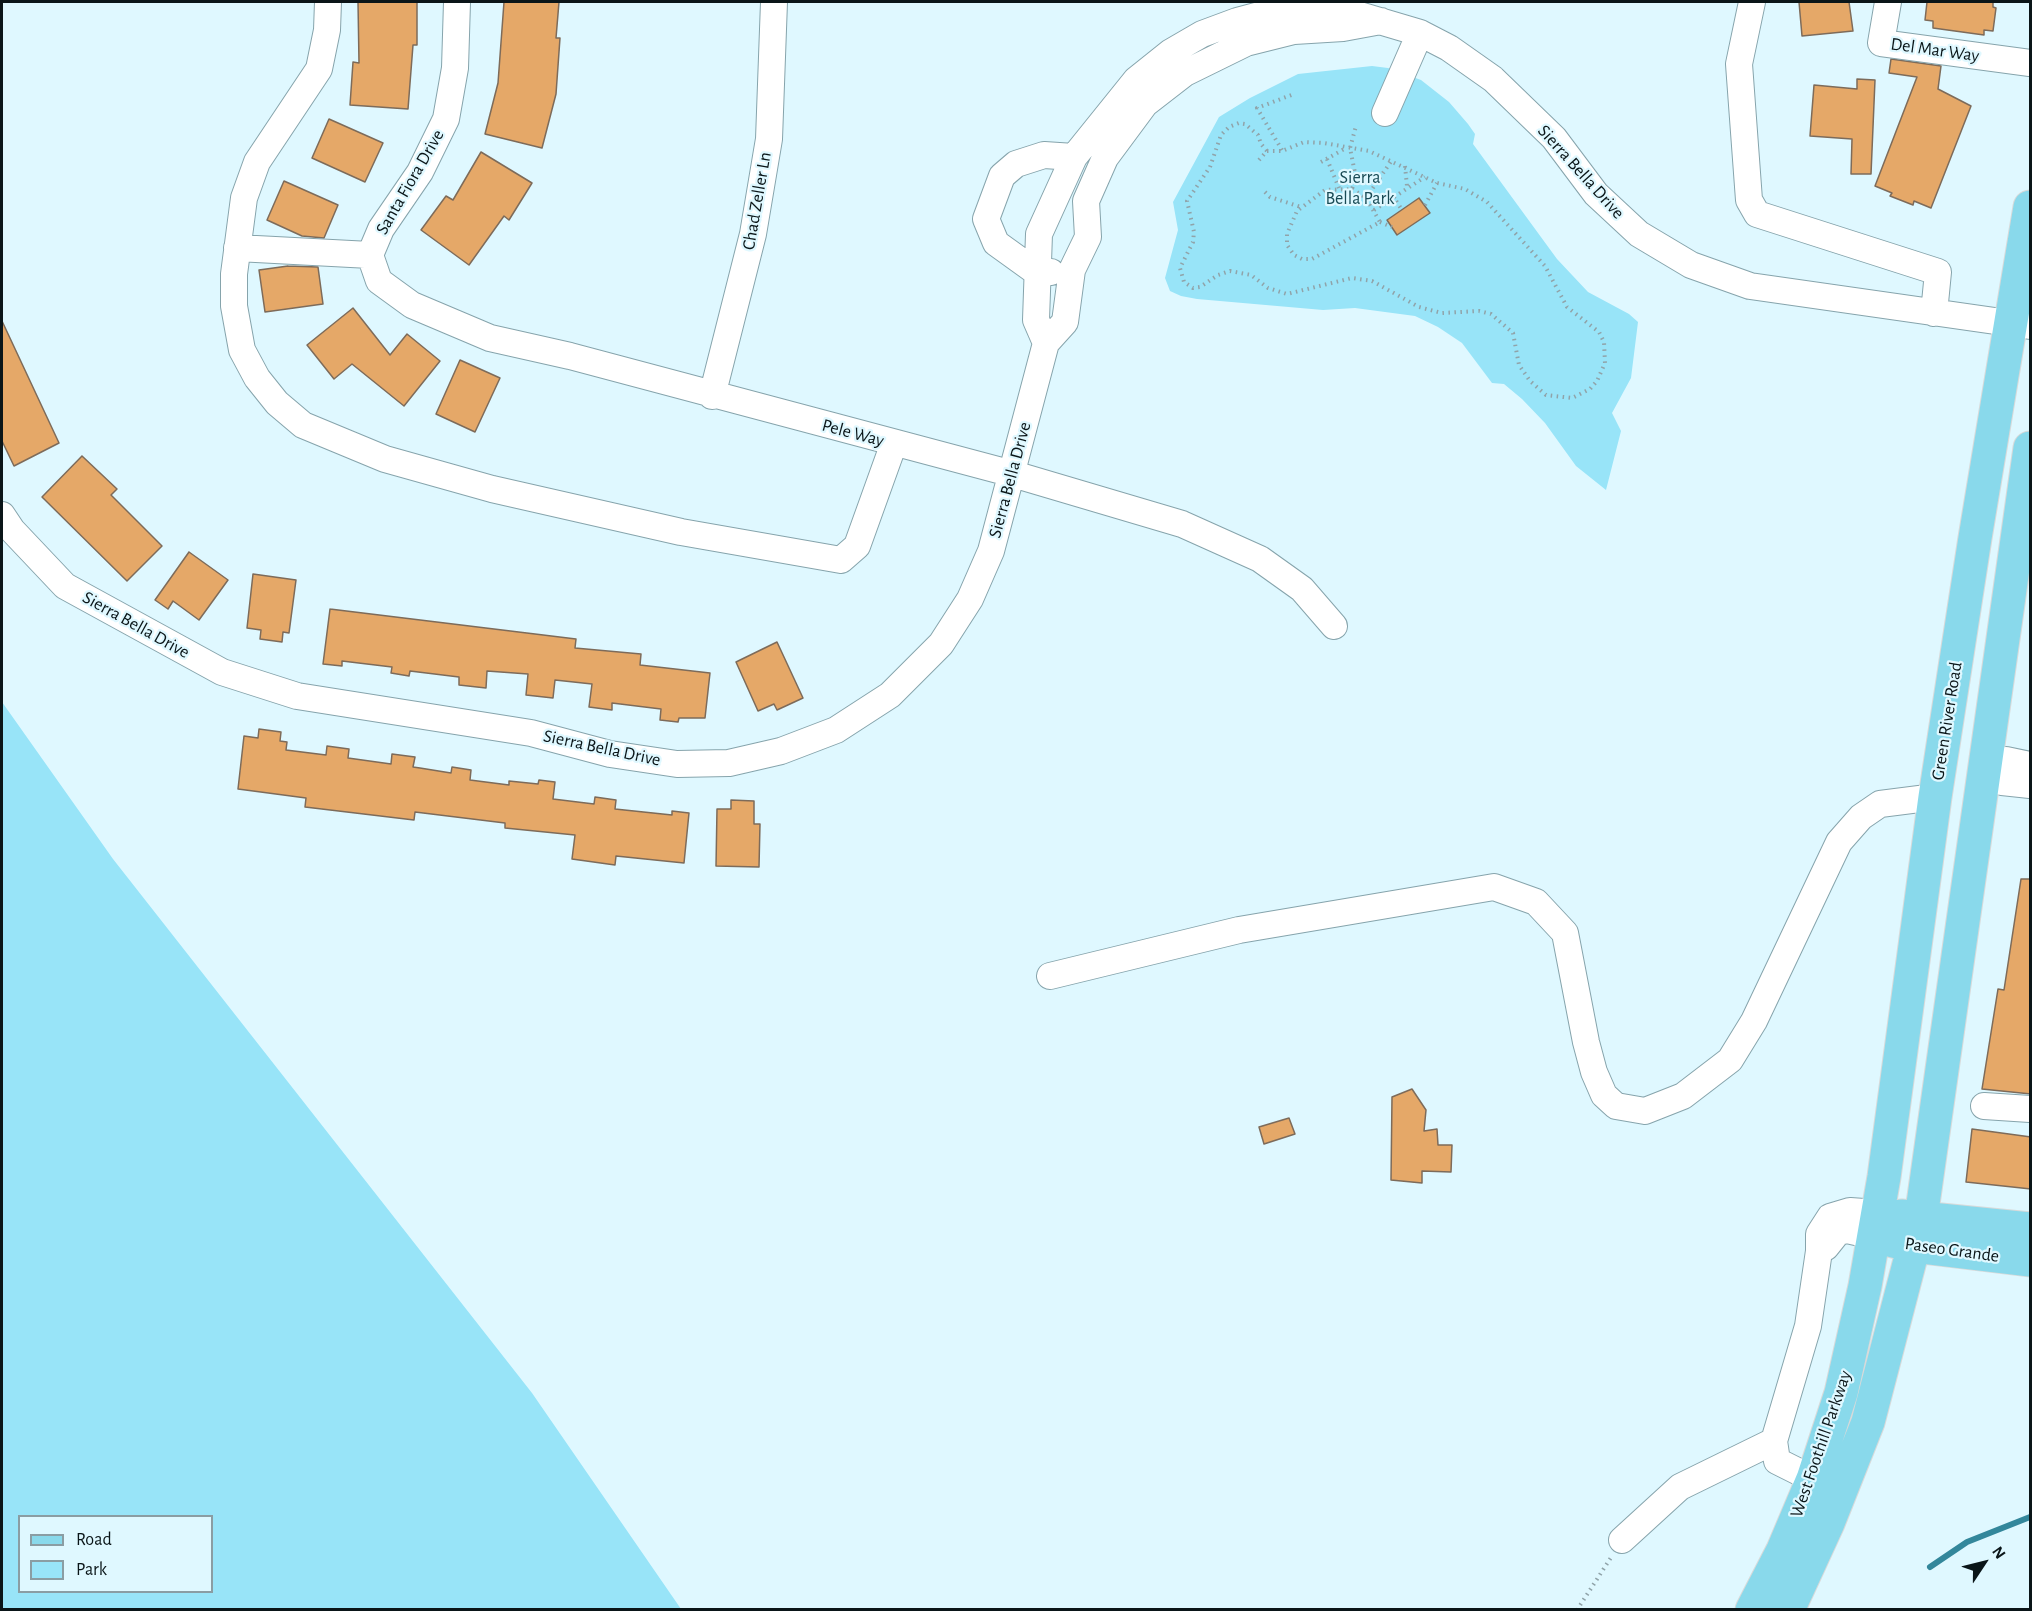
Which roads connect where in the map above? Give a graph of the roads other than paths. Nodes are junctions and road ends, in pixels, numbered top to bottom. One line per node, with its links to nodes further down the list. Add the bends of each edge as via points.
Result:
1 (328, 2): 12 (street, via 319,69 257,162 244,198)
2 (457, 2): 13 (street, Santa Fiora Drive, via 455,68 446,119 420,172 381,229)
3 (774, 2): 19 (street, Chad Zeller Ln, via 769,139 753,234)
4 (1752, 2): 16 (street, via 1739,64 1749,200 1758,214 1938,272)
5 (1888, 2): 8 (street, Del Mar Way, via 1881,43)
6 (1380, 21): 7 (street, Sierra Bella Drive); 10 (street, Sierra Bella Drive, via 1317,6 1282,9 1202,34 1136,80); 14 (street, Sierra Bella Drive, via 1294,31 1246,43 1185,73 1145,104 1105,158 1090,190 1086,201 1088,237)
7 (1420, 33): 9 (street); 16 (street, Sierra Bella Drive, via 1493,79 1554,138 1596,194 1639,234 1691,265 1750,286)
8 (2031, 63)
9 (1385, 113)
10 (1074, 157): 15 (street, Sierra Bella Drive, via 1039,234); 15 (street, via 1044,156 1016,164 1002,176 986,219 996,243)
11 (2031, 207): 17 (main road, Green River Road)
12 (237, 248): 13 (street); 20 (street, via 234,306 242,350 257,378 277,403 303,424 385,459 492,489 681,532 842,560 856,546)
13 (370, 255): 19 (street, Pele Way, via 379,281 412,305 480,334)
14 (1072, 270): 15 (street); 18 (street, Sierra Bella Drive, via 1065,322)
15 (1039, 274): 18 (street, Sierra Bella Drive, via 1036,320)
16 (1934, 313): 17 (street, Sierra Bella Drive)
17 (2021, 325): 23 (main road, Green River Road)
18 (1046, 343): 22 (street, Sierra Bella Drive)
19 (712, 396): 20 (street, Pele Way)
20 (894, 443): 22 (street, Pele Way)
21 (2031, 448): 27 (main road)
22 (1013, 474): 24 (street, Sierra Bella Drive, via 991,551 970,599 941,644 890,695 836,730 781,751 729,763 677,764 610,753 531,733 297,696 222,672 65,586 12,530); 25 (street, Pele Way, via 1182,524 1260,559 1302,589)
23 (1979, 513): 27 (main road, via 1984,611 1966,747 1972,762); 29 (main road, Green River Road)
24 (2, 514)
25 (1334, 626)
26 (2031, 765): 27 (street, via 2006,760)
27 (1988, 769): 28 (street, via 2002,782); 35 (main road)
28 (2031, 785)
29 (1935, 797): 30 (street, via 1880,804 1861,817 1839,842 1754,1021 1730,1060 1683,1096 1645,1111 1616,1106 1601,1088 1586,1042 1565,933 1536,902 1494,887 1239,930); 33 (main road, Green River Road)
30 (1050, 976)
31 (1984, 1106): 32 (street)
32 (2031, 1109)
33 (1876, 1225): 35 (main road, Paseo Grande); 37 (street, via 1838,1232 1820,1251 1808,1326); 38 (main road, West Foothill Parkway, via 1841,1393)
34 (2031, 1229): 35 (main road, Paseo Grande)
35 (1918, 1232): 36 (main road, Paseo Grande); 41 (main road, West Foothill Parkway, via 1868,1422)
36 (2031, 1260)
37 (1774, 1442): 38 (street, via 1777,1461); 39 (street, via 1680,1487)
38 (1813, 1479): 40 (main road, West Foothill Parkway)
39 (1622, 1540)
40 (1752, 1610)
41 (1788, 1610)

